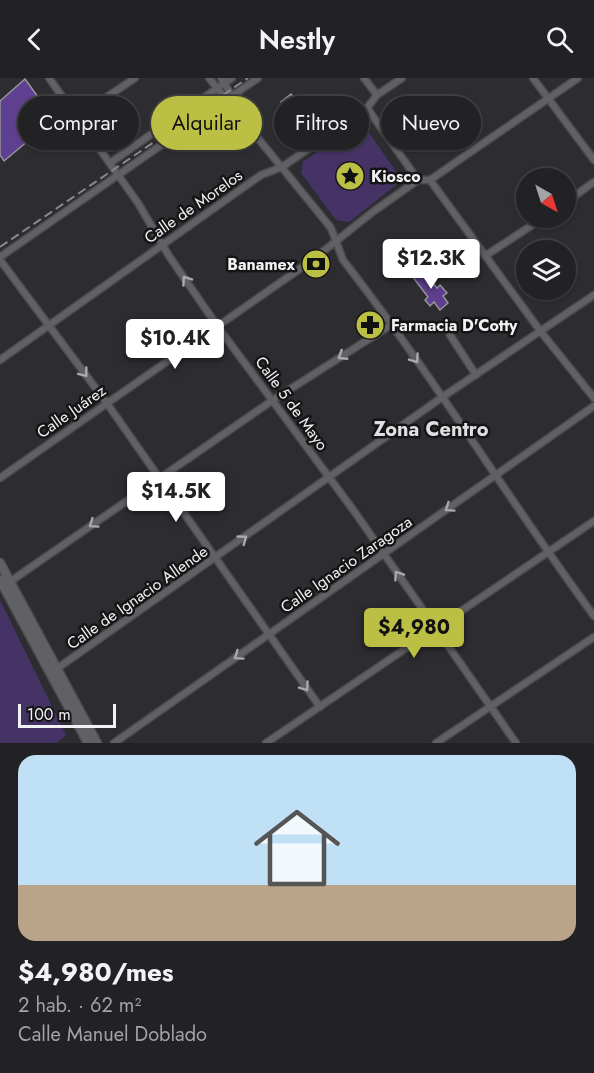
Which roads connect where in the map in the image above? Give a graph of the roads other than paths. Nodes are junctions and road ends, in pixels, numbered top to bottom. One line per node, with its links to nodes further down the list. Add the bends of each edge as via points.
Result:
1 (49, 78): 13 (street, Calle 5 de Mayo)
2 (135, 78): 14 (street)
3 (209, 78): 11 (street)
4 (232, 78): 10 (street)
5 (258, 78): 17 (street)
6 (364, 78): 12 (street)
7 (402, 78): 12 (street, Calle de Morelos)
8 (533, 78): 18 (street)
9 (578, 78): 18 (street)
10 (223, 81): 11 (street); 16 (street)
11 (218, 88): 15 (street); 26 (street)
12 (377, 95): 19 (street, Calle de Morelos)
13 (61, 96)
14 (108, 96)
15 (228, 96)
16 (229, 96)
17 (233, 96)
18 (548, 99): 25 (street); 30 (street)
19 (369, 105)
20 (369, 111): 29 (street)
21 (262, 140): 27 (street)
22 (100, 150): 26 (street, Calle 5 de Mayo)
23 (156, 150): 28 (street)
24 (306, 150): 27 (street, Calle de Morelos)
25 (594, 160)
26 (110, 163): 28 (street, Calle 5 de Mayo)
27 (282, 167): 34 (street, via 331,228); 35 (street, Calle de Morelos, via 261,175)
28 (119, 176): 35 (street, Calle 5 de Mayo); 37 (street)
29 (418, 180): 30 (street); 34 (street, Calle Juárez)
30 (430, 180): 36 (street)
31 (594, 182): 32 (street)
32 (576, 195)
33 (528, 228): 36 (street)
34 (335, 242): 39 (street, via 343,260); 41 (street, Calle Juárez)
35 (162, 244): 40 (street, Calle de Morelos); 41 (street, Calle 5 de Mayo, one-way to 35)
36 (486, 256): 42 (street)
37 (0, 259): 40 (street)
38 (594, 295): 42 (street, Calle de Ignacio Allende)
39 (391, 325): 46 (street, one-way to 46); 48 (street, one-way to 48)
40 (48, 326): 44 (street, Calle de Morelos); 49 (street, one-way to 49)
41 (218, 327): 48 (street, Calle 5 de Mayo); 49 (street, Calle Juárez)
42 (541, 332): 45 (street, Calle de Ignacio Allende); 47 (street)
43 (450, 335): 45 (street)
44 (0, 360)
45 (476, 375): 46 (street, Calle de Ignacio Allende)
46 (441, 398): 51 (street); 54 (street, Calle de Ignacio Allende)
47 (594, 398)
48 (273, 400): 53 (street); 54 (street, Calle 5 de Mayo)
49 (106, 402): 52 (street, Calle Juárez); 53 (street)
50 (594, 406): 51 (street, Calle Ignacio Zaragoza)
51 (497, 474): 56 (street); 57 (street, Calle Ignacio Zaragoza, one-way to 57)
52 (0, 478)
53 (159, 478): 58 (street); 60 (street, one-way to 60)
54 (330, 478): 57 (street, Calle 5 de Mayo); 58 (street, Calle de Ignacio Allende, one-way to 54)
55 (594, 521): 56 (street)
56 (548, 553): 61 (street); 62 (street)
57 (384, 554): 62 (street, Calle 5 de Mayo, one-way to 57); 63 (street, Calle Ignacio Zaragoza)
58 (216, 558): 63 (street); 65 (street, Calle de Ignacio Allende)
59 (0, 563): 60 (main road)
60 (4, 583): 65 (main road)
61 (594, 616)
62 (435, 630): 66 (street); 67 (street, Calle 5 de Mayo)
63 (268, 634): 66 (street, one-way to 66); 70 (street, Calle Ignacio Zaragoza, one-way to 70)
64 (594, 637): 67 (street)
65 (54, 671): 68 (main road); 69 (main road)
66 (320, 707): 71 (street)
67 (490, 707): 72 (street); 73 (street, Calle 5 de Mayo)
68 (88, 743)
69 (98, 743)
70 (114, 743)
71 (266, 743)
72 (436, 743)
73 (516, 743)

